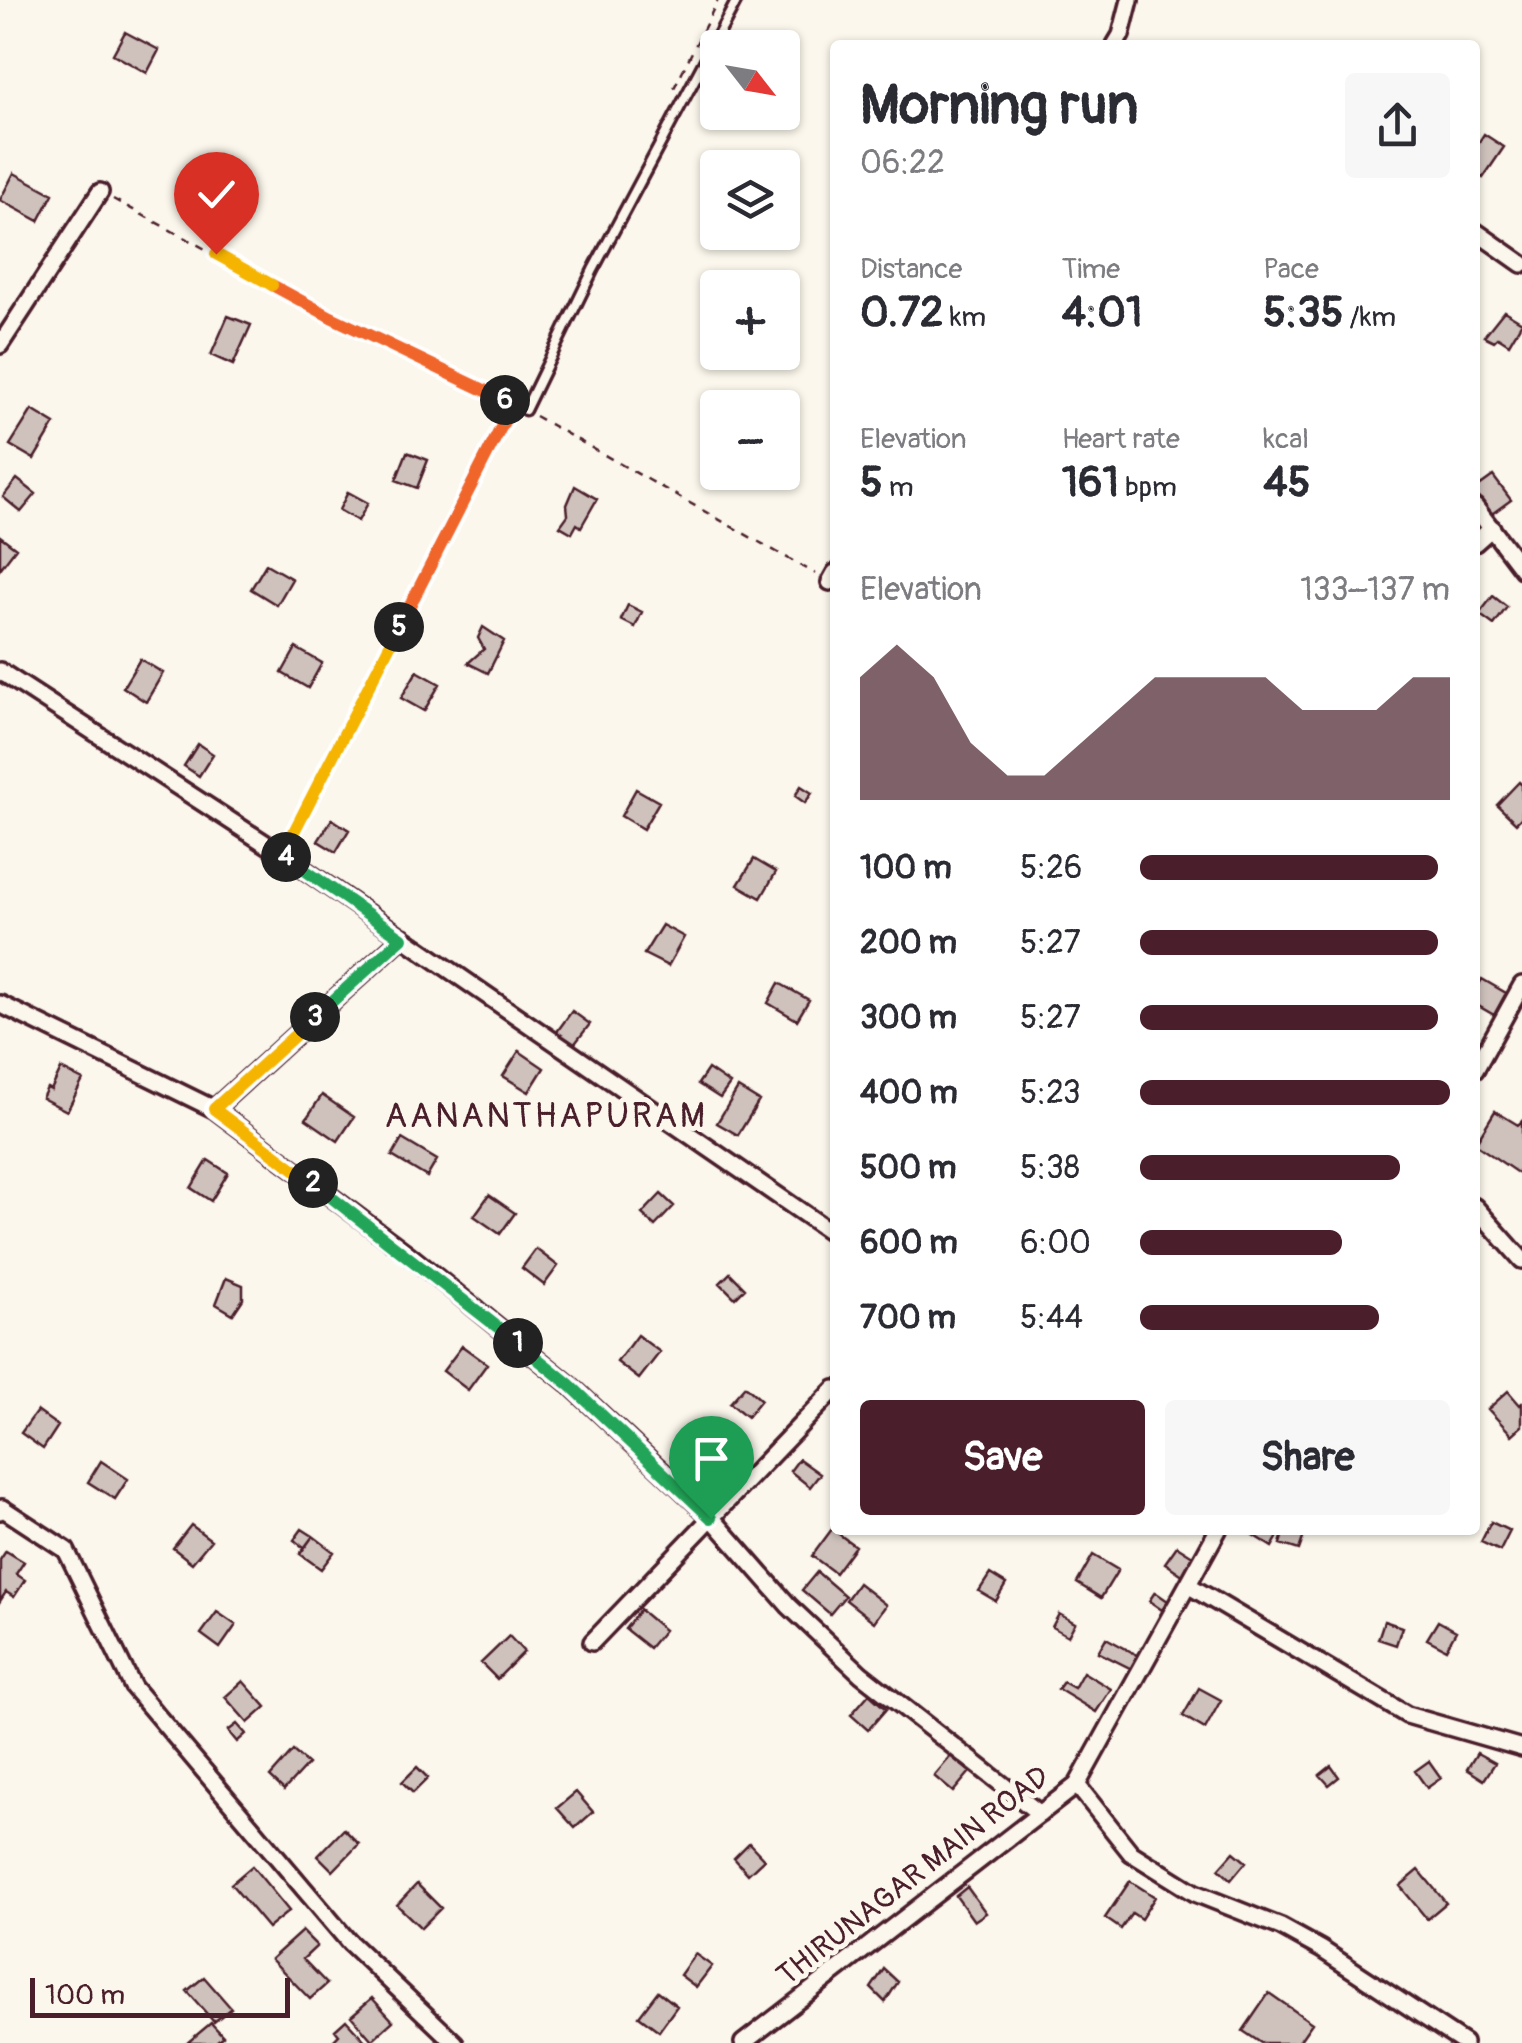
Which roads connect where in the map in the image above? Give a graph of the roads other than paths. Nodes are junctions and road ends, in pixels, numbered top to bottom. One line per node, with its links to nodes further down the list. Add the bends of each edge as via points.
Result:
1 (737, 0): 8 (lane)
2 (1130, 0): 3 (street)
3 (1118, 40)
4 (100, 192): 7 (street)
5 (1480, 235): 6 (street)
6 (1522, 264)
7 (0, 345)
8 (524, 410)
9 (1480, 513): 10 (street)
10 (1492, 528): 11 (street); 12 (street)
11 (1480, 538)
12 (1522, 569)
13 (0, 671): 14 (street)
14 (402, 938): 18 (street); 20 (street)
15 (1522, 985): 17 (street)
16 (0, 1004): 18 (street)
17 (1480, 1061)
18 (214, 1109): 24 (street, via 570,1385)
19 (1480, 1213): 21 (street)
20 (830, 1232)
21 (1522, 1260)
22 (830, 1394): 24 (street)
23 (1, 1509): 31 (street, via 66,1550 133,1687 349,1942)
24 (711, 1518): 27 (street); 30 (street, via 861,1674)
25 (1215, 1535): 26 (street, THIRUNAGAR MAIN ROAD)
26 (1188, 1585): 28 (street, via 1407,1715); 29 (street, THIRUNAGAR MAIN ROAD)
27 (592, 1642)
28 (1522, 1748)
29 (1076, 1784): 30 (street, THIRUNAGAR MAIN ROAD); 33 (street, via 1131,1853 1194,1893 1320,1949)
30 (1040, 1814): 32 (street, THIRUNAGAR MAIN ROAD)
31 (454, 2043)
32 (743, 2043)
33 (1464, 2043)

